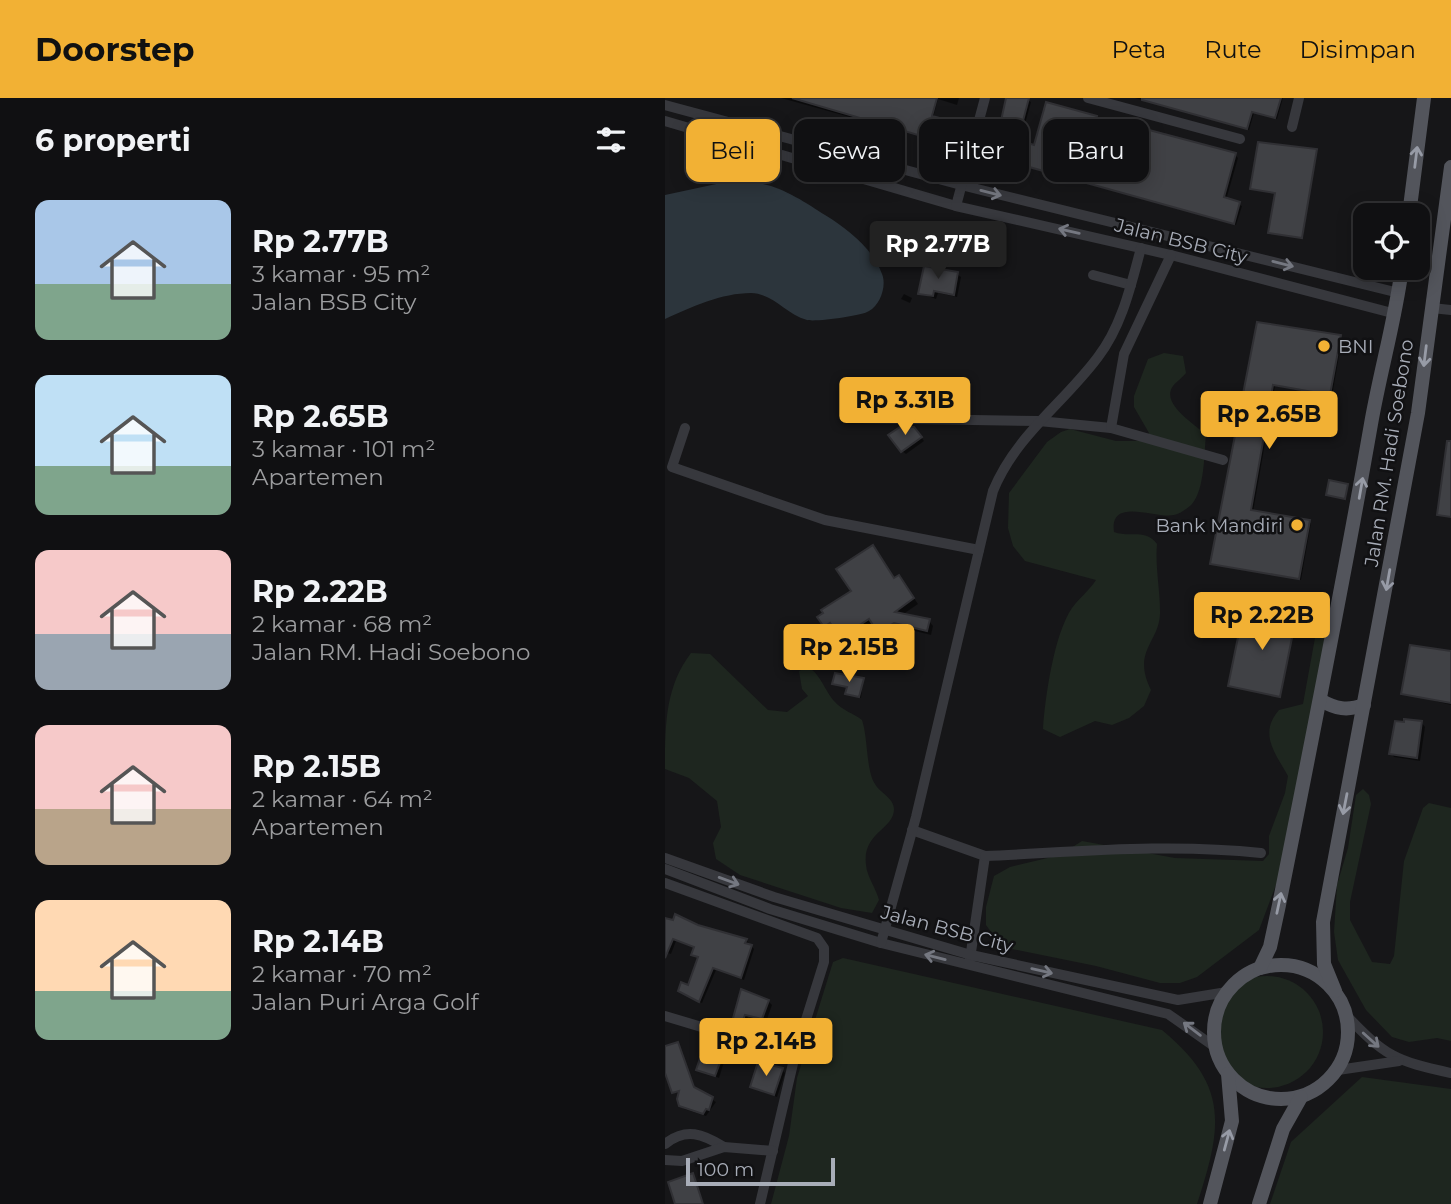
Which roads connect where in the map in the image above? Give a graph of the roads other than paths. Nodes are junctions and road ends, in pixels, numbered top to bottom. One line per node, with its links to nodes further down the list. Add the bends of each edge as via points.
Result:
1 (985, 98): 11 (street)
2 (1088, 98): 5 (street)
3 (1299, 98): 8 (street)
4 (1424, 98): 12 (main road, one-way to 4)
5 (1122, 103): 9 (street)
6 (665, 105): 11 (street, Jalan BSB City)
7 (665, 121): 13 (street, Jalan BSB City)
8 (1292, 127)
9 (1240, 139)
10 (1451, 167): 22 (main road, Jalan RM. Hadi Soebono)
11 (961, 185): 13 (street); 16 (street, Jalan BSB City, one-way to 16)
12 (1411, 203)
13 (956, 205): 14 (street, Jalan BSB City, one-way to 13)
14 (1141, 248): 15 (street, Jalan BSB City); 20 (street)
15 (1171, 255): 17 (street, Jalan BSB City); 28 (street, via 1124,354)
16 (1247, 256): 17 (street); 21 (street, Jalan BSB City, one-way to 21)
17 (1243, 274): 24 (street, Jalan BSB City)
18 (1093, 275): 20 (street)
19 (1401, 280): 21 (main road, Jalan RM. Hadi Soebono)
20 (1131, 285): 26 (street, via 1114,333)
21 (1399, 293): 24 (main road, Jalan RM. Hadi Soebono)
22 (1432, 308): 23 (street); 33 (main road, Jalan RM. Hadi Soebono, one-way to 33, via 1418,413)
23 (1451, 310)
24 (1396, 314): 32 (main road, Jalan RM. Hadi Soebono, one-way to 24)
25 (851, 418): 26 (street)
26 (1039, 421): 28 (street); 31 (street, via 1004,464)
27 (685, 428): 30 (street)
28 (1111, 428): 29 (street)
29 (1223, 460)
30 (668, 466): 31 (street, via 825,520)
31 (979, 550): 34 (street)
32 (1320, 700): 33 (main road, via 1339,709); 43 (main road, Jalan RM. Hadi Soebono, one-way to 32, via 1275,926)
33 (1364, 705): 44 (main road, Jalan RM. Hadi Soebono, one-way to 44, via 1323,922 1324,964)
34 (912, 830): 36 (street); 40 (street)
35 (1261, 853): 36 (street, via 1214,848)
36 (985, 856): 42 (street)
37 (665, 858): 40 (street, Jalan BSB City, one-way to 40)
38 (665, 869): 41 (street, Jalan BSB City, via 770,909)
39 (665, 883): 49 (street, via 821,942 824,962)
40 (885, 931): 41 (street); 42 (street, Jalan BSB City)
41 (881, 943): 42 (street, Jalan BSB City, one-way to 41)
42 (970, 960): 45 (street, Jalan BSB City, one-way to 45, via 1178,1000); 48 (street, Jalan BSB City, one-way to 42, via 1168,1014)
43 (1260, 968): 44 (main road, Jalan RM. Hadi Soebono, via 1301,968 1320,976); 45 (main road)
44 (1335, 991): 46 (main road, Jalan RM. Hadi Soebono)
45 (1227, 992): 48 (main road, via 1214,1023)
46 (1346, 1015): 50 (street, one-way to 50); 51 (main road, Jalan RM. Hadi Soebono, via 1348,1044)
47 (668, 1019): 49 (street)
48 (1215, 1047): 53 (main road)
49 (795, 1055): 57 (street)
50 (1399, 1061): 51 (street); 52 (street)
51 (1338, 1070): 54 (main road)
52 (1451, 1073)
53 (1228, 1074): 54 (main road, via 1261,1096); 60 (main road, one-way to 53, via 1231,1121)
54 (1301, 1097): 61 (main road, via 1283,1129)
55 (665, 1144): 56 (street, via 690,1133)
56 (724, 1147): 57 (street); 58 (street, via 683,1161)
57 (773, 1151): 59 (street)
58 (665, 1160)
59 (760, 1204)
60 (1210, 1204)
61 (1259, 1204)

